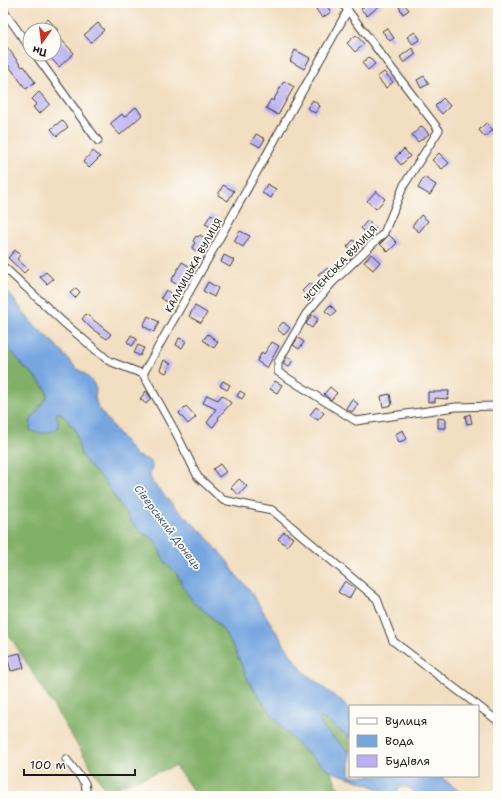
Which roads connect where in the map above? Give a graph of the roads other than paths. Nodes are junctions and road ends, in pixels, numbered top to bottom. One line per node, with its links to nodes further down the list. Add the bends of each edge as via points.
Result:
1 (342, 3): 3 (street)
2 (3, 10): 4 (street)
3 (348, 10): 8 (street, КАЛМИЦЬКА ВУЛИЦЯ); 9 (street, УСПЕНСЬКА ВУЛИЦЯ, via 440,130 404,185 384,233 331,284 306,314 278,362 278,372 356,421 456,407)
4 (22, 37)
5 (40, 62): 6 (street)
6 (98, 141)
7 (3, 266): 8 (street, via 109,362)
8 (142, 374): 10 (street, via 198,477 223,500 272,510 377,599 393,641)
9 (498, 406)
10 (477, 705)
11 (479, 707): 12 (street)
12 (498, 721)
13 (66, 759): 14 (street, via 85,783)
14 (87, 796)

